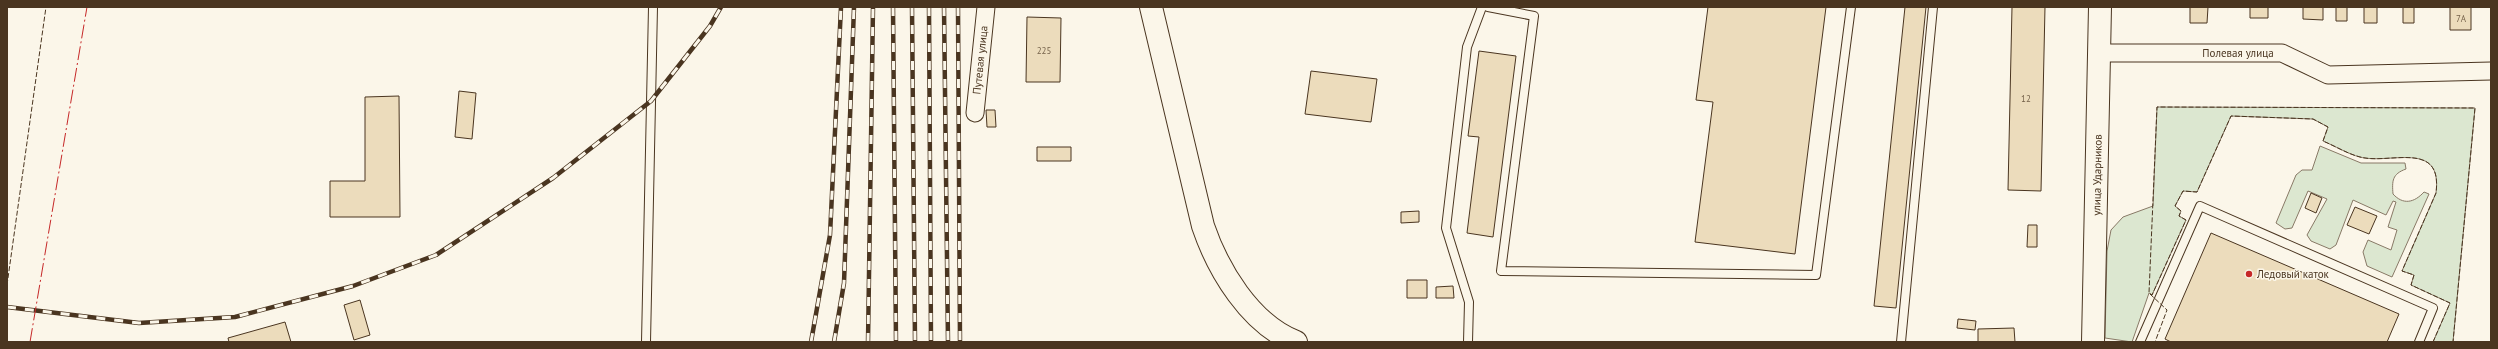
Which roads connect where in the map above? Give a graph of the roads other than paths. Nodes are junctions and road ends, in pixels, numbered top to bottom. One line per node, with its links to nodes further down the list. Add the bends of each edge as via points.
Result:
1 (653, 7): 12 (lane)
2 (986, 7): 11 (street, Путевая улица)
3 (1151, 7): 13 (main road, via 1203,226 1211,250 1244,302 1266,322)
4 (1482, 7): 14 (lane, via 1467,47 1446,228 1469,302)
5 (1488, 7): 6 (lane, via 1534,16 1501,271 1816,275)
6 (1851, 7)
7 (1933, 7): 15 (lane)
8 (2100, 7): 9 (main road, улица Ударников)
9 (2100, 53): 10 (street, Полевая улица, via 2282,53 2328,75); 16 (main road, улица Ударников)
10 (2491, 71)
11 (975, 113)
12 (646, 342)
13 (1296, 342)
14 (1468, 342)
15 (1902, 342)
16 (2093, 342)
17 (2140, 342): 18 (lane, via 2200,206 2433,308)
18 (2419, 342)

